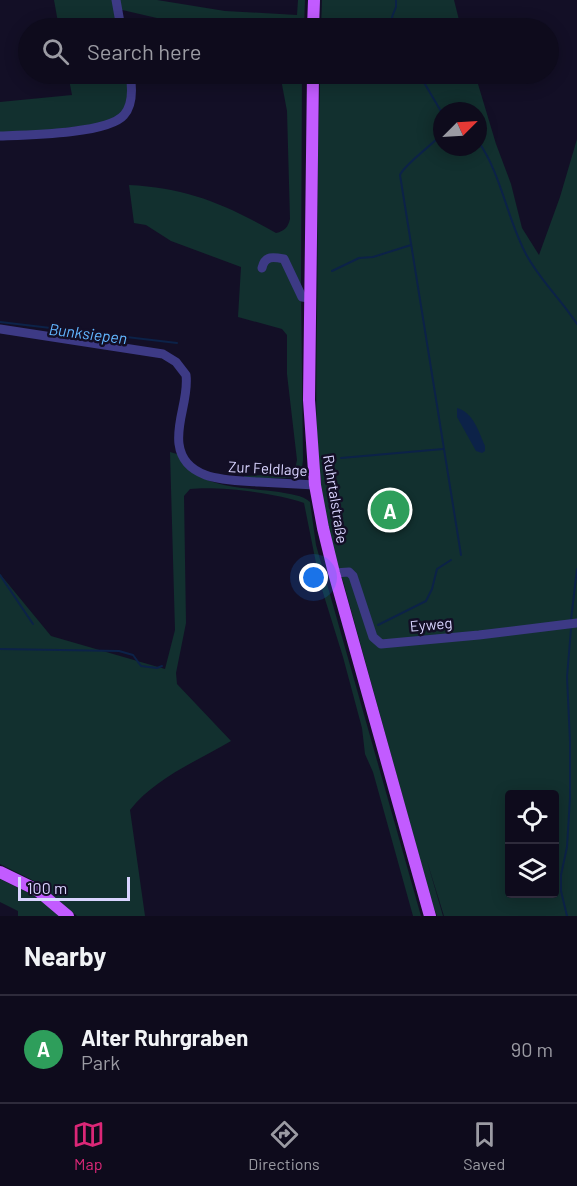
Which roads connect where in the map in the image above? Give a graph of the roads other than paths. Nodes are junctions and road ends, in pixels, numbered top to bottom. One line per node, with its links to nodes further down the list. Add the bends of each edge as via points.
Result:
1 (116, 0): 3 (street)
2 (314, 0): 4 (main road)
3 (119, 18)
4 (313, 18)
5 (130, 84): 7 (street, via 131,98 125,114 114,122 76,131)
6 (313, 84): 9 (main road, Ruhrtalstraße)
7 (0, 136)
8 (262, 268): 9 (street, via 268,258 284,259 302,297)
9 (309, 298): 11 (main road, Ruhrtalstraße, via 309,400)
10 (0, 328): 11 (street, Zur Feldlage, via 170,357 186,375 187,394 178,443 194,470 219,480)
11 (315, 485): 12 (main road, Ruhrtalstraße)
12 (334, 573): 13 (street, Eyweg, via 349,572 353,576 373,637 381,644); 16 (main road, Ruhrtalstraße)
13 (577, 623)
14 (0, 872): 15 (main road, via 38,890)
15 (68, 916)
16 (430, 916)

